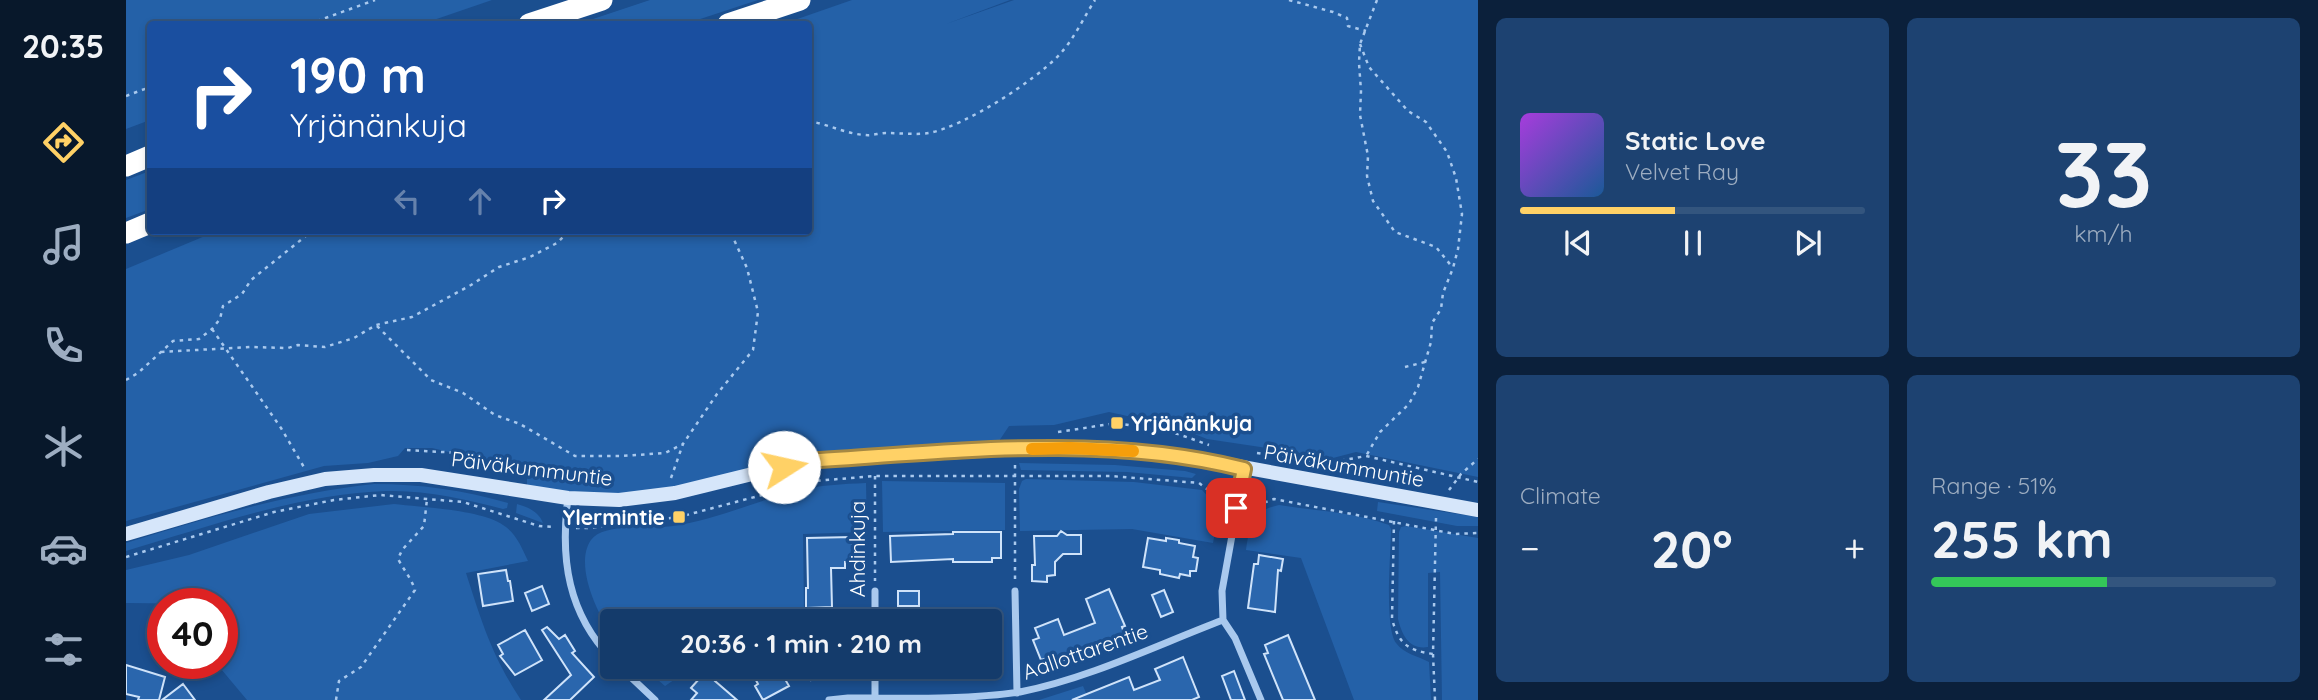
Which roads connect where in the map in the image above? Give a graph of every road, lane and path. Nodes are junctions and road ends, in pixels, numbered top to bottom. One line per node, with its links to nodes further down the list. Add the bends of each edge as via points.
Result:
1 (375, 0): 7 (path)
2 (602, 0): 8 (highway)
3 (800, 0): 9 (highway)
4 (1095, 0): 14 (path, via 1062,52 1039,73 949,127 928,133 868,136)
5 (1289, 0): 10 (path, via 1333,12 1347,18 1348,26)
6 (1377, 0): 10 (path)
7 (317, 21)
8 (538, 21)
9 (736, 21)
10 (1366, 31): 11 (path)
11 (1360, 44): 22 (path, via 1369,67 1408,111 1426,122 1447,152 1462,214); 22 (path, via 1360,115 1373,201 1395,232 1436,247)
12 (147, 88): 13 (path)
13 (126, 96)
14 (812, 122)
15 (147, 157): 16 (highway)
16 (126, 166)
17 (147, 224): 18 (highway)
18 (126, 233)
19 (307, 235): 24 (path, via 251,281 242,294 222,306)
20 (565, 235): 23 (path, via 412,317)
21 (732, 235): 31 (path, via 747,268 758,312 753,351)
22 (1453, 268): 27 (path, via 1432,323)
23 (376, 325): 25 (path, via 325,347); 31 (path, via 431,380 575,456 665,453)
24 (212, 329): 25 (path); 26 (path, via 199,339 173,341)
25 (227, 348): 26 (path); 38 (path)
26 (161, 352): 29 (path)
27 (1425, 362): 28 (path); 35 (path, via 1409,404 1380,432)
28 (1405, 367)
29 (126, 380)
30 (1049, 433): 32 (path, via 1116,423 1178,434)
31 (683, 444): 40 (path)
32 (1214, 447)
33 (1014, 449): 36 (street, Päiväkummuntie, via 1137,452); 40 (street, Päiväkummuntie, via 805,461); 50 (path)
34 (1252, 452): 35 (path, via 1328,463)
35 (1366, 456): 39 (path)
36 (1244, 469): 42 (street); 44 (street, Päiväkummuntie)
37 (875, 476): 49 (path, Ahdinkuja)
38 (313, 482): 41 (street, Päiväkummuntie, via 421,475); 47 (street, Päiväkummuntie)
39 (1478, 482)
40 (665, 495): 41 (street, Päiväkummuntie, via 619,500)
41 (568, 498): 53 (street, via 564,527 571,589 579,612)
42 (1238, 498): 45 (path, via 1261,504 1274,499); 52 (street, via 1222,591)
43 (426, 499): 59 (path, via 424,526 398,559 415,590 361,667 339,681)
44 (1478, 510)
45 (1394, 521): 46 (path, via 1455,534); 54 (path, via 1392,619 1404,644)
46 (1478, 533)
47 (126, 534)
48 (1435, 583): 54 (path)
49 (875, 591): 51 (street, Ahdinkuja)
50 (1015, 591): 57 (street)
51 (875, 609)
52 (1223, 620): 57 (street, Aallottarentie, via 1056,684); 62 (street)
53 (600, 644)
54 (1433, 654): 63 (path)
55 (633, 679): 60 (street)
56 (875, 679): 58 (street)
57 (1017, 693): 58 (street, Aallottarentie)
58 (875, 698): 61 (street, Aallottarentie)
59 (336, 700)
60 (655, 700)
61 (829, 700)
62 (1261, 700)
63 (1434, 700)

